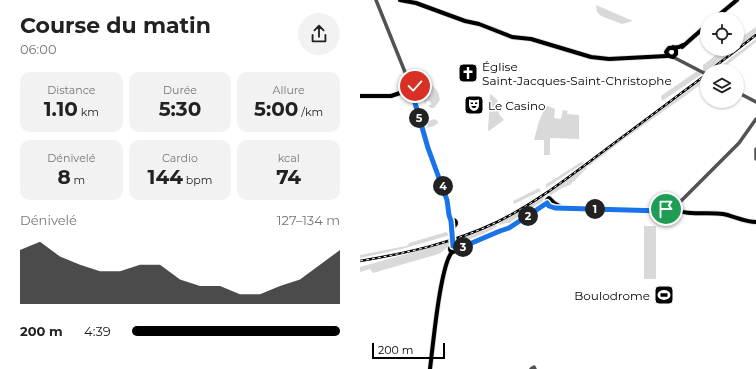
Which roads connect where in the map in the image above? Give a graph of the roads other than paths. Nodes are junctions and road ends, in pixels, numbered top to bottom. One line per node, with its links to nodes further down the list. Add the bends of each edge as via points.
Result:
1 (376, 0): 13 (street)
2 (400, 0): 10 (main road, via 512,37 532,39 586,56 602,59)
3 (737, 0): 4 (main road)
4 (722, 12)
5 (700, 31): 6 (main road)
6 (683, 45): 7 (main road); 9 (main road)
7 (674, 47): 8 (main road); 9 (main road)
8 (666, 50): 10 (main road); 11 (main road)
9 (675, 55): 11 (main road); 12 (street, bridge, via 679,60)
10 (657, 56): 11 (main road)
11 (667, 56)
12 (700, 71)
13 (411, 90): 14 (main road, via 391,96); 22 (main road, via 447,200)
14 (360, 96)
15 (744, 96): 16 (street)
16 (756, 102)
17 (756, 119): 20 (street, via 739,143 679,203)
18 (756, 149): 19 (street)
19 (756, 158)
20 (670, 208): 21 (main road, via 677,213 722,214); 22 (main road, via 564,208 553,205 548,198 547,203 509,228)
21 (756, 222)
22 (455, 249): 23 (main road, via 448,257 439,299)
23 (430, 369)

